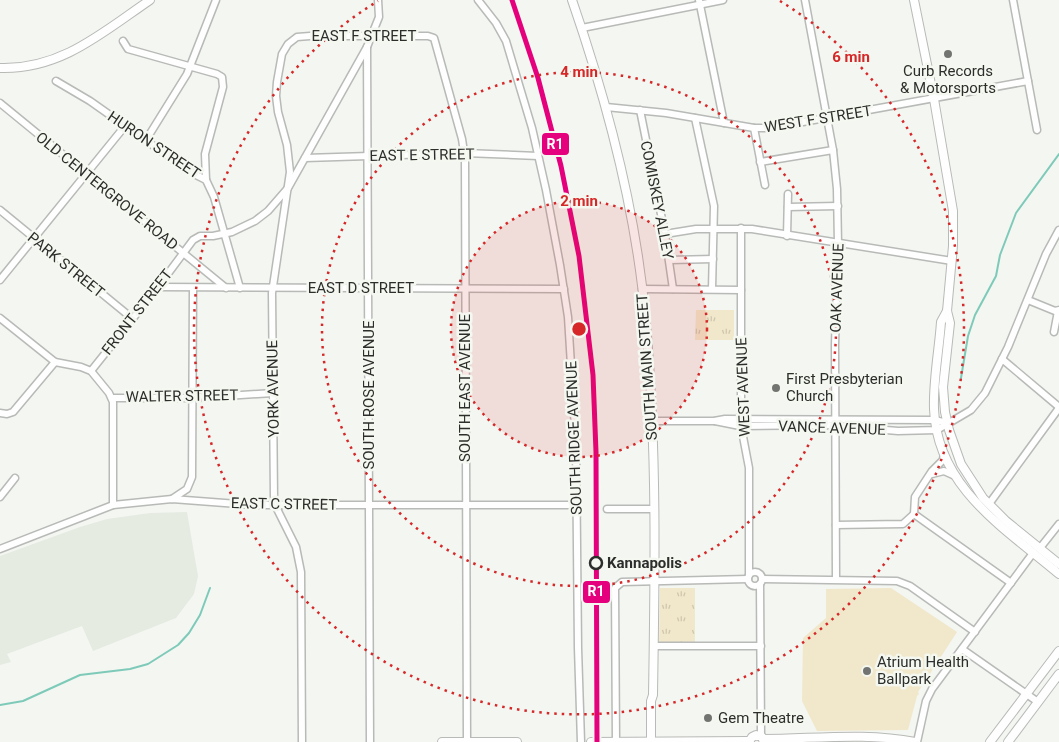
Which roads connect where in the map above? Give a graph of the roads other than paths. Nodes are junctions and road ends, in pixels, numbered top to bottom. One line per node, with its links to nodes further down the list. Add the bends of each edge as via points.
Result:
1 (150, 0): 18 (main road, via 66,55 36,65)
2 (216, 0): 17 (street)
3 (378, 0): 12 (street, OLD CENTERGROVE ROAD, via 379,17)
4 (478, 0): 35 (street, SOUTH RIDGE AVENUE, via 506,41)
5 (572, 0): 11 (main road, SOUTH MAIN STREET)
6 (723, 0): 10 (street)
7 (805, 0): 26 (street, OAK AVENUE)
8 (914, 0): 21 (main road)
9 (1013, 0): 20 (street)
10 (700, 2): 11 (street); 27 (street)
11 (582, 28): 23 (main road, SOUTH MAIN STREET)
12 (372, 36): 13 (street, EAST F STREET); 14 (street, EAST F STREET); 16 (street, OLD CENTERGROVE ROAD)
13 (434, 38): 33 (street, SOUTH EAST AVENUE)
14 (294, 39): 41 (street, YORK AVENUE, via 282,54 276,89 290,165)
15 (123, 41): 17 (street, via 128,49)
16 (367, 47): 34 (street, SOUTH ROSE AVENUE); 36 (street, OLD CENTERGROVE ROAD)
17 (191, 67): 31 (street); 39 (street, via 217,74 224,82 206,154)
18 (0, 68)
19 (56, 81): 28 (street, HURON STREET)
20 (1028, 81): 21 (street, WEST F STREET); 30 (street)
21 (934, 99): 26 (street, WEST F STREET); 57 (main road, via 952,202)
22 (0, 103): 38 (street, OLD CENTERGROVE ROAD)
23 (606, 107): 24 (street, WEST F STREET); 67 (main road, SOUTH MAIN STREET, via 632,224)
24 (640, 110): 25 (street, WEST F STREET); 50 (street, COMISKEY ALLEY)
25 (695, 118): 27 (street, WEST F STREET); 47 (street, via 714,206)
26 (826, 119): 29 (street, WEST F STREET, via 781,128); 32 (street, OAK AVENUE)
27 (724, 123): 29 (street, WEST F STREET)
28 (125, 126): 31 (street, HURON STREET); 38 (street)
29 (754, 128): 37 (street)
30 (1037, 130)
31 (146, 140): 39 (street, HURON STREET)
32 (832, 150): 37 (street); 43 (street, OAK AVENUE)
33 (465, 153): 34 (street, EAST E STREET); 35 (street, EAST E STREET); 65 (street, SOUTH EAST AVENUE)
34 (368, 156): 36 (street, EAST E STREET); 64 (street, SOUTH ROSE AVENUE)
35 (538, 156): 66 (street, SOUTH RIDGE AVENUE)
36 (305, 158): 41 (street, OLD CENTERGROVE ROAD)
37 (760, 162): 40 (street)
38 (87, 174): 52 (street); 54 (street, OLD CENTERGROVE ROAD)
39 (206, 180): 49 (street, HURON STREET)
40 (765, 185)
41 (288, 188): 49 (street, OLD CENTERGROVE ROAD, via 262,217); 63 (street, YORK AVENUE)
42 (788, 194): 44 (street)
43 (838, 206): 44 (street); 53 (street, OAK AVENUE)
44 (788, 207): 51 (street)
45 (0, 210): 52 (street, PARK STREET)
46 (741, 228): 47 (street); 51 (street); 70 (street, WEST AVENUE)
47 (713, 229): 50 (street); 55 (street)
48 (1059, 230): 71 (street)
49 (225, 234): 54 (street, OLD CENTERGROVE ROAD, via 198,237); 62 (street, HURON STREET)
50 (665, 234): 56 (street, COMISKEY ALLEY)
51 (787, 236): 53 (street)
52 (34, 238): 58 (street); 75 (street, PARK STREET)
53 (838, 244): 57 (street); 88 (street, OAK AVENUE)
54 (183, 253): 59 (street, FRONT STREET); 61 (street)
55 (713, 259): 56 (street); 69 (street)
56 (670, 260): 68 (street, COMISKEY ALLEY)
57 (952, 261): 73 (main road)
58 (0, 280)
59 (158, 287): 60 (street, EAST D STREET); 75 (street, FRONT STREET)
60 (193, 288): 61 (street, EAST D STREET); 81 (street)
61 (226, 288): 62 (street, EAST D STREET)
62 (240, 288): 63 (street, EAST D STREET)
63 (273, 288): 64 (street, EAST D STREET); 80 (street, YORK AVENUE)
64 (368, 288): 65 (street, EAST D STREET); 100 (street, SOUTH ROSE AVENUE)
65 (465, 288): 66 (street, EAST D STREET); 101 (street, SOUTH EAST AVENUE)
66 (564, 289): 102 (street, SOUTH RIDGE AVENUE, via 573,388)
67 (642, 289): 68 (street); 86 (main road, SOUTH MAIN STREET)
68 (673, 289): 69 (street)
69 (712, 290): 70 (street)
70 (741, 290): 87 (street, WEST AVENUE)
71 (1028, 300): 72 (street); 77 (street)
72 (1059, 310): 76 (street)
73 (947, 311): 85 (main road, via 942,322 934,390); 89 (main road, via 950,324 943,392)
74 (0, 318): 78 (street)
75 (133, 319): 79 (street, FRONT STREET)
76 (1054, 332)
77 (1002, 359): 83 (street); 89 (street, via 976,405)
78 (55, 362): 79 (street); 84 (street, via 13,412)
79 (91, 371): 82 (street, WALTER STREET)
80 (273, 393): 81 (street, WALTER STREET); 99 (street, YORK AVENUE)
81 (192, 397): 82 (street, WALTER STREET); 96 (street, via 192,477 187,489)
82 (112, 398): 98 (street)
83 (1059, 408): 97 (street)
84 (0, 414)
85 (935, 420): 88 (street, VANCE AVENUE); 89 (street, VANCE AVENUE); 90 (main road)
86 (653, 421): 87 (street, VANCE AVENUE); 104 (main road, SOUTH MAIN STREET)
87 (741, 422): 88 (street, VANCE AVENUE); 112 (street, WEST AVENUE, via 749,468)
88 (835, 422): 90 (street, VANCE AVENUE, via 898,431); 107 (street, OAK AVENUE)
89 (947, 423): 90 (street); 97 (main road, via 963,467)
90 (937, 430): 91 (main road)
91 (944, 453): 92 (street, via 943,460); 93 (main road)
92 (931, 475): 93 (street, via 945,471); 105 (street, via 915,497)
93 (956, 477): 109 (main road, via 980,508)
94 (15, 478): 95 (street)
95 (0, 497)
96 (172, 499): 98 (street, EAST C STREET); 99 (street, EAST C STREET)
97 (989, 504): 109 (main road)
98 (113, 505): 108 (street, EAST C STREET)
99 (276, 505): 100 (street, EAST C STREET); 127 (street, YORK AVENUE, via 296,547 301,572)
100 (370, 505): 101 (street, EAST C STREET); 128 (street, SOUTH ROSE AVENUE)
101 (466, 505): 102 (street, EAST C STREET); 130 (street, SOUTH EAST AVENUE)
102 (576, 505): 132 (street, SOUTH RIDGE AVENUE)
103 (607, 509): 104 (street)
104 (654, 509): 114 (main road, SOUTH MAIN STREET)
105 (914, 514): 107 (street, via 903,524); 116 (street)
106 (1059, 524): 109 (street)
107 (836, 525): 113 (street, OAK AVENUE)
108 (0, 549)
109 (1037, 551): 110 (main road); 111 (main road); 116 (street)
110 (1059, 564)
111 (1059, 574)
112 (748, 577): 114 (street); 115 (street, via 749,584 753,586); 115 (street, via 758,572)
113 (836, 579): 115 (street); 117 (street, via 903,583)
114 (654, 582): 118 (main road, SOUTH MAIN STREET); 134 (street, via 622,582 614,592)
115 (761, 582): 119 (street)
116 (1010, 583): 117 (street)
117 (975, 632): 120 (street)
118 (654, 646): 119 (street); 135 (main road, SOUTH MAIN STREET, via 653,695 656,701)
119 (761, 646): 125 (street)
120 (962, 649): 123 (street); 136 (street, via 926,701)
121 (1059, 650): 123 (main road)
122 (1059, 674): 124 (main road)
123 (1026, 694): 124 (street); 137 (main road)
124 (1038, 702): 138 (main road)
125 (763, 739): 126 (main road, via 754,736); 136 (main road, via 866,737)
126 (749, 741): 135 (main road)
127 (302, 742)
128 (370, 742)
129 (442, 742): 130 (main road)
130 (467, 742): 131 (main road)
131 (517, 742)
132 (581, 742)
133 (591, 742): 134 (main road)
134 (616, 742): 135 (main road)
135 (653, 742)
136 (916, 742)
137 (990, 742)
138 (1008, 742)

